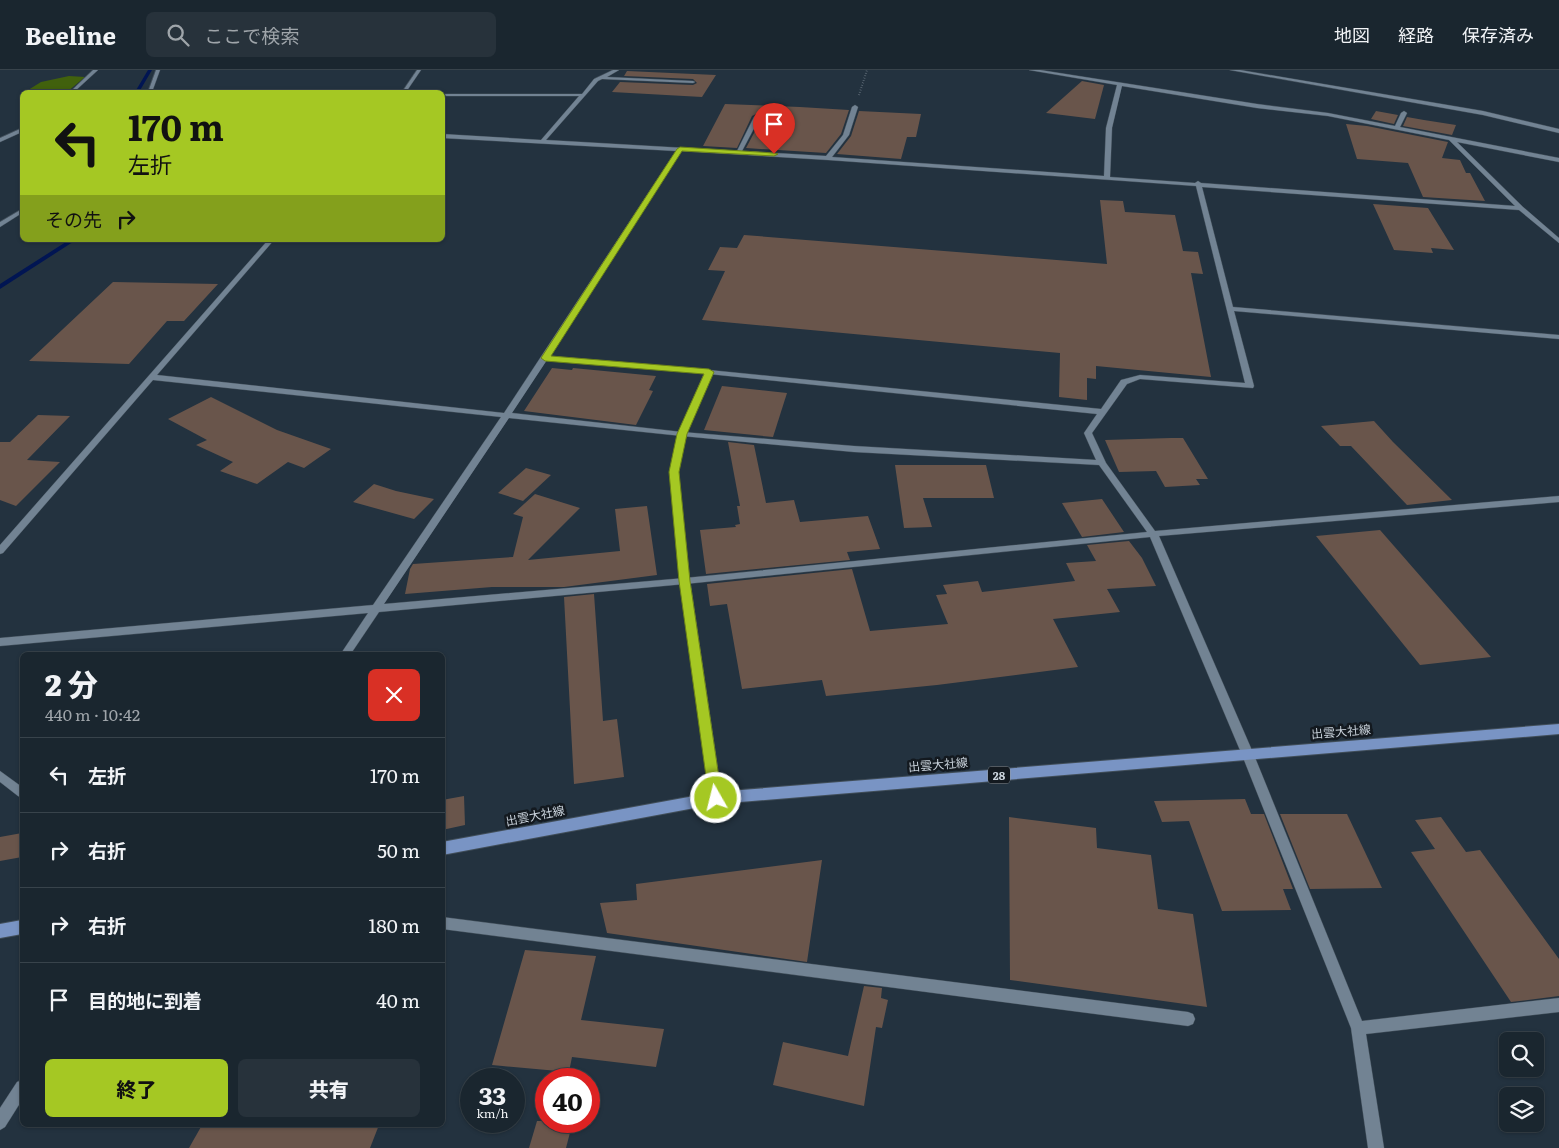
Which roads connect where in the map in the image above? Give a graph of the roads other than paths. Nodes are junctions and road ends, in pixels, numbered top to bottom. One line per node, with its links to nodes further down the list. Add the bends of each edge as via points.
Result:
1 (96, 70): 10 (street)
2 (158, 70): 11 (street)
3 (419, 70): 12 (street)
4 (616, 70): 7 (street)
5 (1031, 70): 9 (street)
6 (1232, 70): 20 (street, via 1483,113)
7 (601, 78): 8 (street); 14 (street)
8 (693, 82)
9 (1120, 84): 18 (street, via 1367,120); 29 (street, via 1109,128)
10 (74, 90)
11 (151, 90)
12 (405, 90)
13 (445, 95): 14 (street)
14 (584, 95): 24 (street)
15 (855, 107): 27 (street, via 846,135)
16 (1404, 113): 18 (street)
17 (757, 117): 26 (street)
18 (1397, 128): 22 (street)
19 (20, 131): 23 (street)
20 (1559, 131)
21 (445, 136): 24 (street)
22 (1450, 138): 28 (street); 31 (street)
23 (0, 140)
24 (543, 141): 25 (street)
25 (680, 149): 26 (street); 38 (street)
26 (739, 152): 27 (street)
27 (828, 158): 29 (street)
28 (1559, 160)
29 (1107, 177): 30 (street)
30 (1198, 183): 31 (street); 36 (street)
31 (1521, 208): 34 (street)
32 (20, 212): 33 (street)
33 (0, 225)
34 (1559, 241)
35 (269, 242): 40 (street)
36 (1232, 309): 37 (street); 41 (street, via 1250,386 1140,377 1124,382)
37 (1559, 337)
38 (545, 358): 39 (street); 42 (street)
39 (709, 372): 41 (street); 43 (street)
40 (150, 377): 42 (street); 47 (street)
41 (1103, 412): 44 (street, via 1088,433)
42 (508, 415): 43 (street); 49 (street)
43 (682, 434): 44 (street, via 854,449); 48 (street, via 674,472)
44 (1102, 463): 46 (street)
45 (1559, 499): 46 (street)
46 (1153, 534): 48 (street); 53 (street)
47 (0, 550)
48 (685, 581): 49 (street); 56 (street)
49 (378, 607): 50 (street); 51 (street)
50 (0, 642)
51 (347, 652)
52 (1559, 729): 53 (main road, 出雲大社線 / 28)
53 (1248, 755): 56 (main road, 出雲大社線 / 28); 63 (street)
54 (0, 776): 55 (street)
55 (20, 791)
56 (716, 798): 57 (main road, 出雲大社線 / 28)
57 (445, 848)
58 (445, 923): 62 (street)
59 (20, 927): 60 (main road)
60 (0, 932)
61 (1559, 1005): 63 (street)
62 (1188, 1019)
63 (1358, 1028): 66 (street)
64 (20, 1090): 65 (street)
65 (0, 1122)
66 (1376, 1148)

